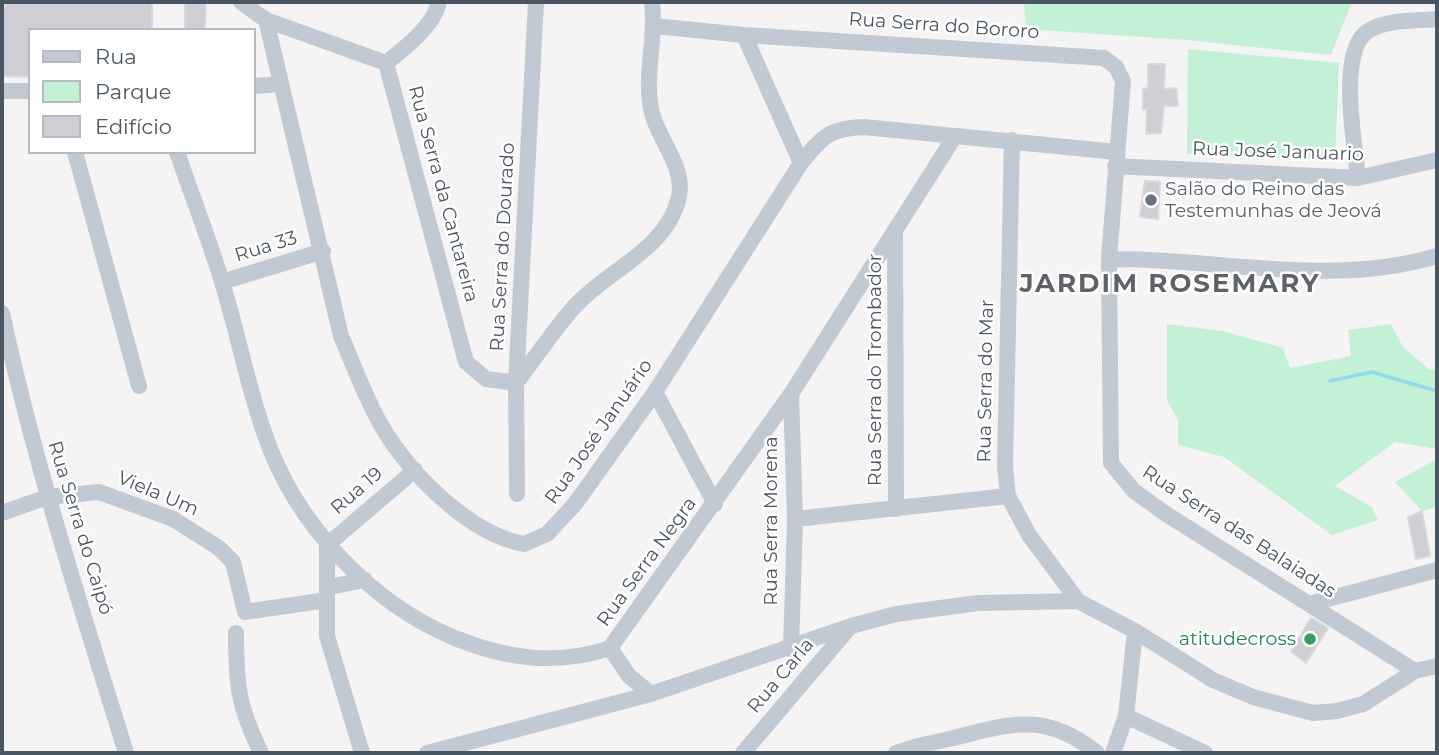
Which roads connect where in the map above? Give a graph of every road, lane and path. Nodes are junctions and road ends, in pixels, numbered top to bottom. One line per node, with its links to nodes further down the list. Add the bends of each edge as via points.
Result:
1 (241, 2): 6 (street)
2 (439, 2): 10 (street, via 435,14 411,42)
3 (536, 2): 29 (street, Rua Serra do Dourado)
4 (652, 2): 7 (street)
5 (1437, 19): 22 (street, via 1377,27 1356,44 1350,75)
6 (266, 20): 10 (street); 11 (street, Rua José Januário)
7 (655, 26): 8 (street, Rua Serra do Bororo); 29 (street, via 648,86 652,112 678,172 676,207 655,241 574,307)
8 (744, 35): 9 (street, Rua Serra do Bororo); 21 (street)
9 (1104, 58): 19 (street, Rua Serra das Balaiadas, via 1124,81)
10 (386, 63): 29 (street, Rua Serra da Cantareira, via 466,362 486,379)
11 (280, 84): 12 (street); 24 (street, Rua José Januário)
12 (256, 86)
13 (2, 91): 14 (street)
14 (28, 91)
15 (955, 136): 16 (street, Rua José Januário); 21 (street, Rua José Januário, via 864,127 837,129 816,144); 23 (street, Rua Serra Negra)
16 (1012, 140): 19 (street, Rua José Januário); 36 (street, Rua Serra do Mar)
17 (76, 154): 30 (street)
18 (178, 154): 27 (street, Rua Serra Negra)
19 (1116, 159): 22 (street, Rua José Januario); 26 (street, Rua Serra das Balaiadas)
20 (1437, 160): 22 (street, Rua José Januario)
21 (801, 163): 31 (street, Rua José Januário)
22 (1358, 178)
23 (895, 231): 32 (street, Rua Serra Negra); 38 (street, Rua Serra do Trombador)
24 (323, 251): 27 (street, Rua 33); 33 (street, Rua José Januário, via 341,336 361,384 382,426)
25 (1437, 256): 26 (street, via 1357,269 1273,271)
26 (1109, 259): 46 (street, Rua Serra das Balaiadas, via 1111,463 1119,477 1145,499)
27 (222, 282): 41 (street, Rua Serra Negra, via 265,437 286,481)
28 (2, 313): 35 (street, Rua Serra do Caipó)
29 (516, 383): 34 (street, Rua Serra do Dourado)
30 (139, 386)
31 (655, 393): 33 (street, Rua José Januário, via 559,524 524,544 490,533); 37 (street)
32 (791, 394): 37 (street, Rua Serra Negra); 40 (street, Rua Serra Morena)
33 (415, 470): 41 (street, Rua 19)
34 (517, 494)
35 (47, 496): 39 (street, Viela Um); 44 (street, Viela Um, via 109,494 189,528 233,562 244,611); 57 (street, Rua Serra do Caipó)
36 (1008, 496): 38 (street); 45 (street, Rua Serra do Mar, via 1029,535)
37 (715, 505): 50 (street, Rua Serra Negra)
38 (896, 509): 40 (street)
39 (2, 513)
40 (794, 519): 51 (street, Rua Serra Morena)
41 (327, 545): 43 (street, Rua Serra Negra); 44 (street)
42 (1437, 570): 46 (street)
43 (365, 580): 44 (street, via 346,581); 50 (street, Rua Serra Negra, via 420,620 473,645 512,656 571,659)
44 (328, 593): 59 (street, via 327,636)
45 (1078, 601): 47 (street, via 978,603 896,614); 48 (street)
46 (1309, 604): 53 (street, Rua Serra das Balaiadas)
47 (850, 626): 51 (street); 60 (street, Rua Carla)
48 (1135, 631): 53 (street, via 1213,680 1312,713 1363,704); 55 (street)
49 (236, 633): 58 (street, via 237,692)
50 (610, 648): 54 (street, via 629,676)
51 (791, 649): 54 (street)
52 (1437, 666): 53 (street)
53 (1415, 671)
54 (651, 694): 56 (street)
55 (1126, 716): 63 (street); 64 (street)
56 (435, 752)
57 (126, 753)
58 (261, 753)
59 (362, 753)
60 (743, 753)
61 (896, 753): 62 (street, via 1018,722 1058,731)
62 (1097, 753)
63 (1113, 753)
64 (1205, 753)

